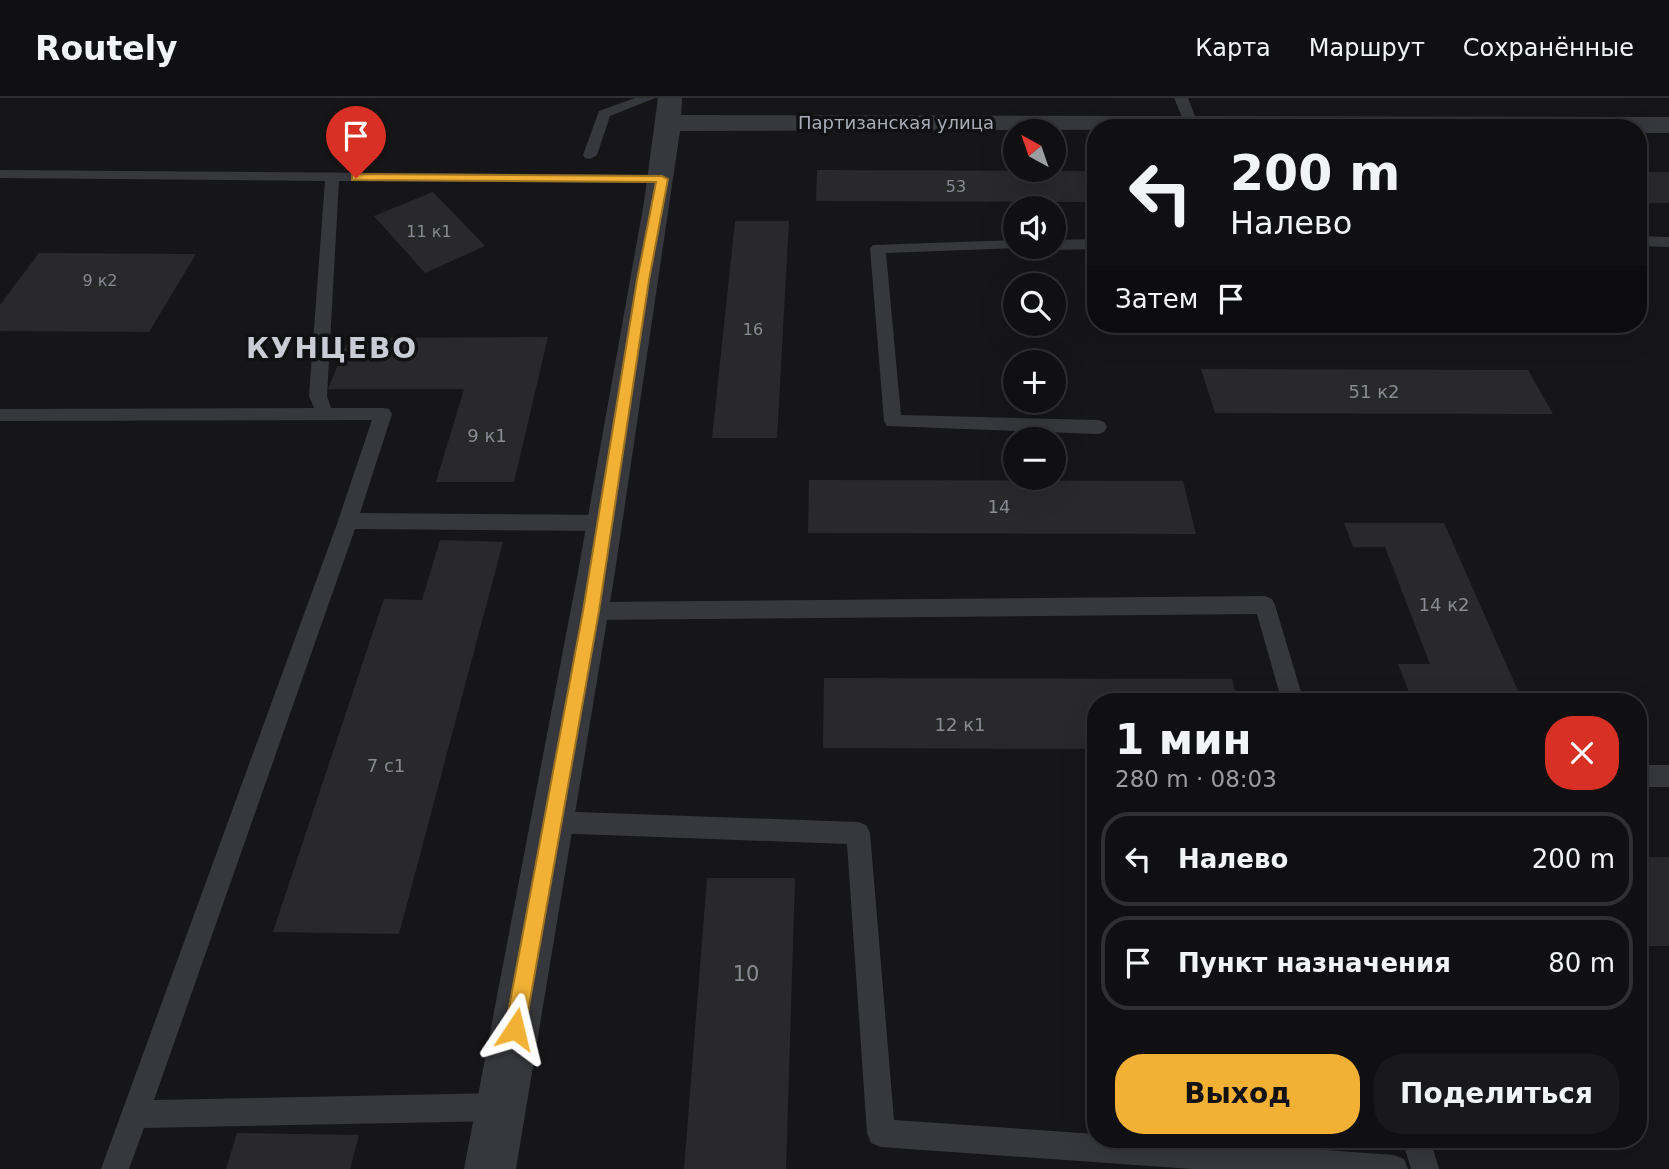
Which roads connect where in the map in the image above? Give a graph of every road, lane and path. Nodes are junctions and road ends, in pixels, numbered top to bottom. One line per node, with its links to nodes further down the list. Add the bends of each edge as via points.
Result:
1 (1181, 98): 3 (lane)
2 (662, 106): 4 (street, Партизанская улица); 7 (lane, via 604,114); 10 (street)
3 (1189, 119)
4 (1087, 124)
5 (1647, 125): 6 (street, Партизанская улица)
6 (1669, 125)
7 (590, 155)
8 (0, 174): 9 (lane)
9 (332, 178): 10 (lane); 16 (lane, via 318,396)
10 (662, 179): 20 (street)
11 (1647, 242): 12 (lane)
12 (1669, 242)
13 (1087, 244): 15 (lane)
14 (1003, 245): 18 (lane, via 878,248 893,421)
15 (1066, 245)
16 (325, 414): 17 (lane); 19 (lane, via 383,414)
17 (0, 415)
18 (1098, 427)
19 (348, 521): 20 (lane); 27 (lane)
20 (606, 523): 21 (street)
21 (591, 611): 22 (lane, via 1265,605); 25 (street)
22 (1290, 693)
23 (1647, 776): 24 (lane)
24 (1669, 776)
25 (551, 822): 26 (street); 28 (lane, via 858,833 881,1133)
26 (501, 1107): 27 (lane); 32 (street)
27 (135, 1114): 31 (lane)
28 (1087, 1147)
29 (1095, 1148): 33 (lane)
30 (1419, 1148): 34 (lane)
31 (115, 1169)
32 (490, 1169)
33 (1394, 1169)
34 (1425, 1169)

